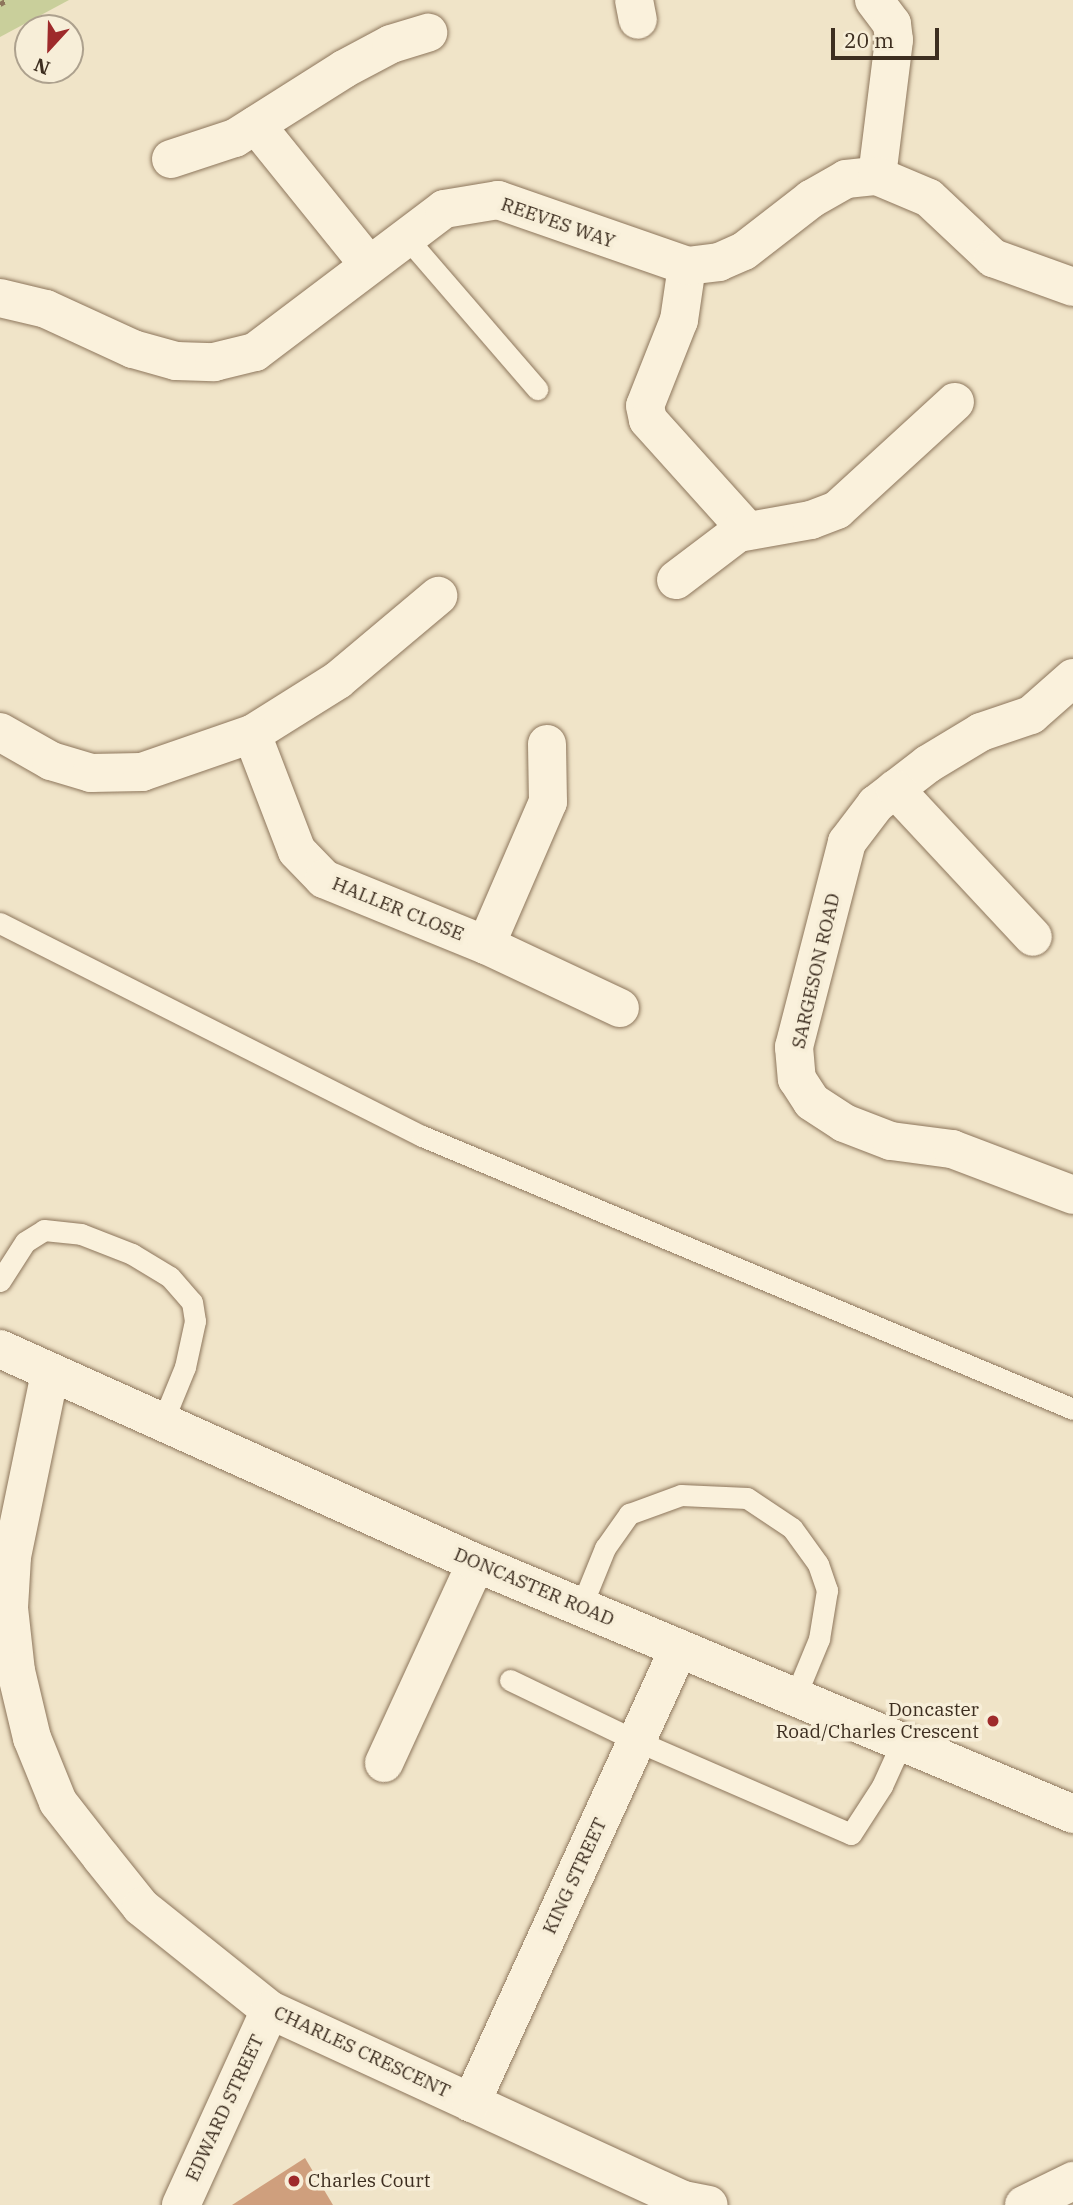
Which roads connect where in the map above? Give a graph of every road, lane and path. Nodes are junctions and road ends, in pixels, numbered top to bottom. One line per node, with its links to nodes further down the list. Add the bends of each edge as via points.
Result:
1 (7, 0): 3 (path)
2 (874, 0): 7 (street, via 892,24 894,40)
3 (0, 4)
4 (428, 33): 5 (street, via 391,44 356,62)
5 (256, 125): 6 (street, via 235,138); 9 (street)
6 (171, 159)
7 (877, 176): 10 (street, REEVES WAY, via 846,179 811,199 744,251 719,261); 11 (street, via 929,198 993,258)
8 (406, 237): 9 (street, REEVES WAY); 10 (street, REEVES WAY, via 444,209 498,200); 13 (lane)
9 (368, 264): 12 (street, REEVES WAY, via 255,352 214,362 176,361 133,349 46,309)
10 (687, 265): 15 (street, via 679,320 645,407 648,420)
11 (1073, 287)
12 (0, 298)
13 (537, 389)
14 (955, 402): 15 (street, via 836,510 811,520)
15 (748, 531): 16 (street, via 716,545)
16 (676, 580)
17 (438, 596): 20 (street, via 338,680)
18 (1073, 678): 22 (street, SARGESON ROAD, via 1031,715 981,732)
19 (0, 732): 20 (street, via 51,761 91,773 142,772)
20 (252, 734): 25 (street, HALLER CLOSE, via 297,851 324,879)
21 (547, 744): 25 (street, via 548,802)
22 (895, 789): 24 (street); 27 (street, SARGESON ROAD, via 876,804 847,842 794,1047 797,1079 813,1102 844,1123 891,1141 953,1149)
23 (0, 923): 31 (lane, via 422,1136)
24 (1033, 937)
25 (486, 945): 26 (street, HALLER CLOSE)
26 (620, 1008)
27 (1073, 1195)
28 (0, 1281): 32 (lane, via 25,1241 44,1230 81,1234 132,1254 170,1277 192,1303 195,1321 185,1367)
29 (0, 1349): 30 (street, DONCASTER ROAD)
30 (50, 1373): 32 (street, DONCASTER ROAD); 42 (street, CHARLES CRESCENT, via 12,1557 11,1621 32,1738 58,1802 141,1907)
31 (1073, 1409)
32 (162, 1423): 33 (street, DONCASTER ROAD)
33 (477, 1563): 34 (street, DONCASTER ROAD); 40 (street)
34 (581, 1607): 35 (street, DONCASTER ROAD); 37 (lane, via 605,1548 629,1514 681,1495 747,1498 792,1528 818,1564 827,1590 819,1639)
35 (679, 1648): 37 (street, DONCASTER ROAD); 38 (street, KING STREET)
36 (510, 1680): 38 (lane)
37 (795, 1697): 39 (street, DONCASTER ROAD)
38 (637, 1741): 39 (lane, via 851,1834 882,1786); 43 (street, KING STREET)
39 (902, 1742): 41 (street, DONCASTER ROAD)
40 (384, 1763)
41 (1073, 1814)
42 (270, 2010): 43 (street, CHARLES CRESCENT); 46 (street, EDWARD STREET)
43 (471, 2103): 45 (street, CHARLES CRESCENT)
44 (1073, 2181): 47 (street)
45 (690, 2203)
46 (181, 2205)
47 (1024, 2205)

